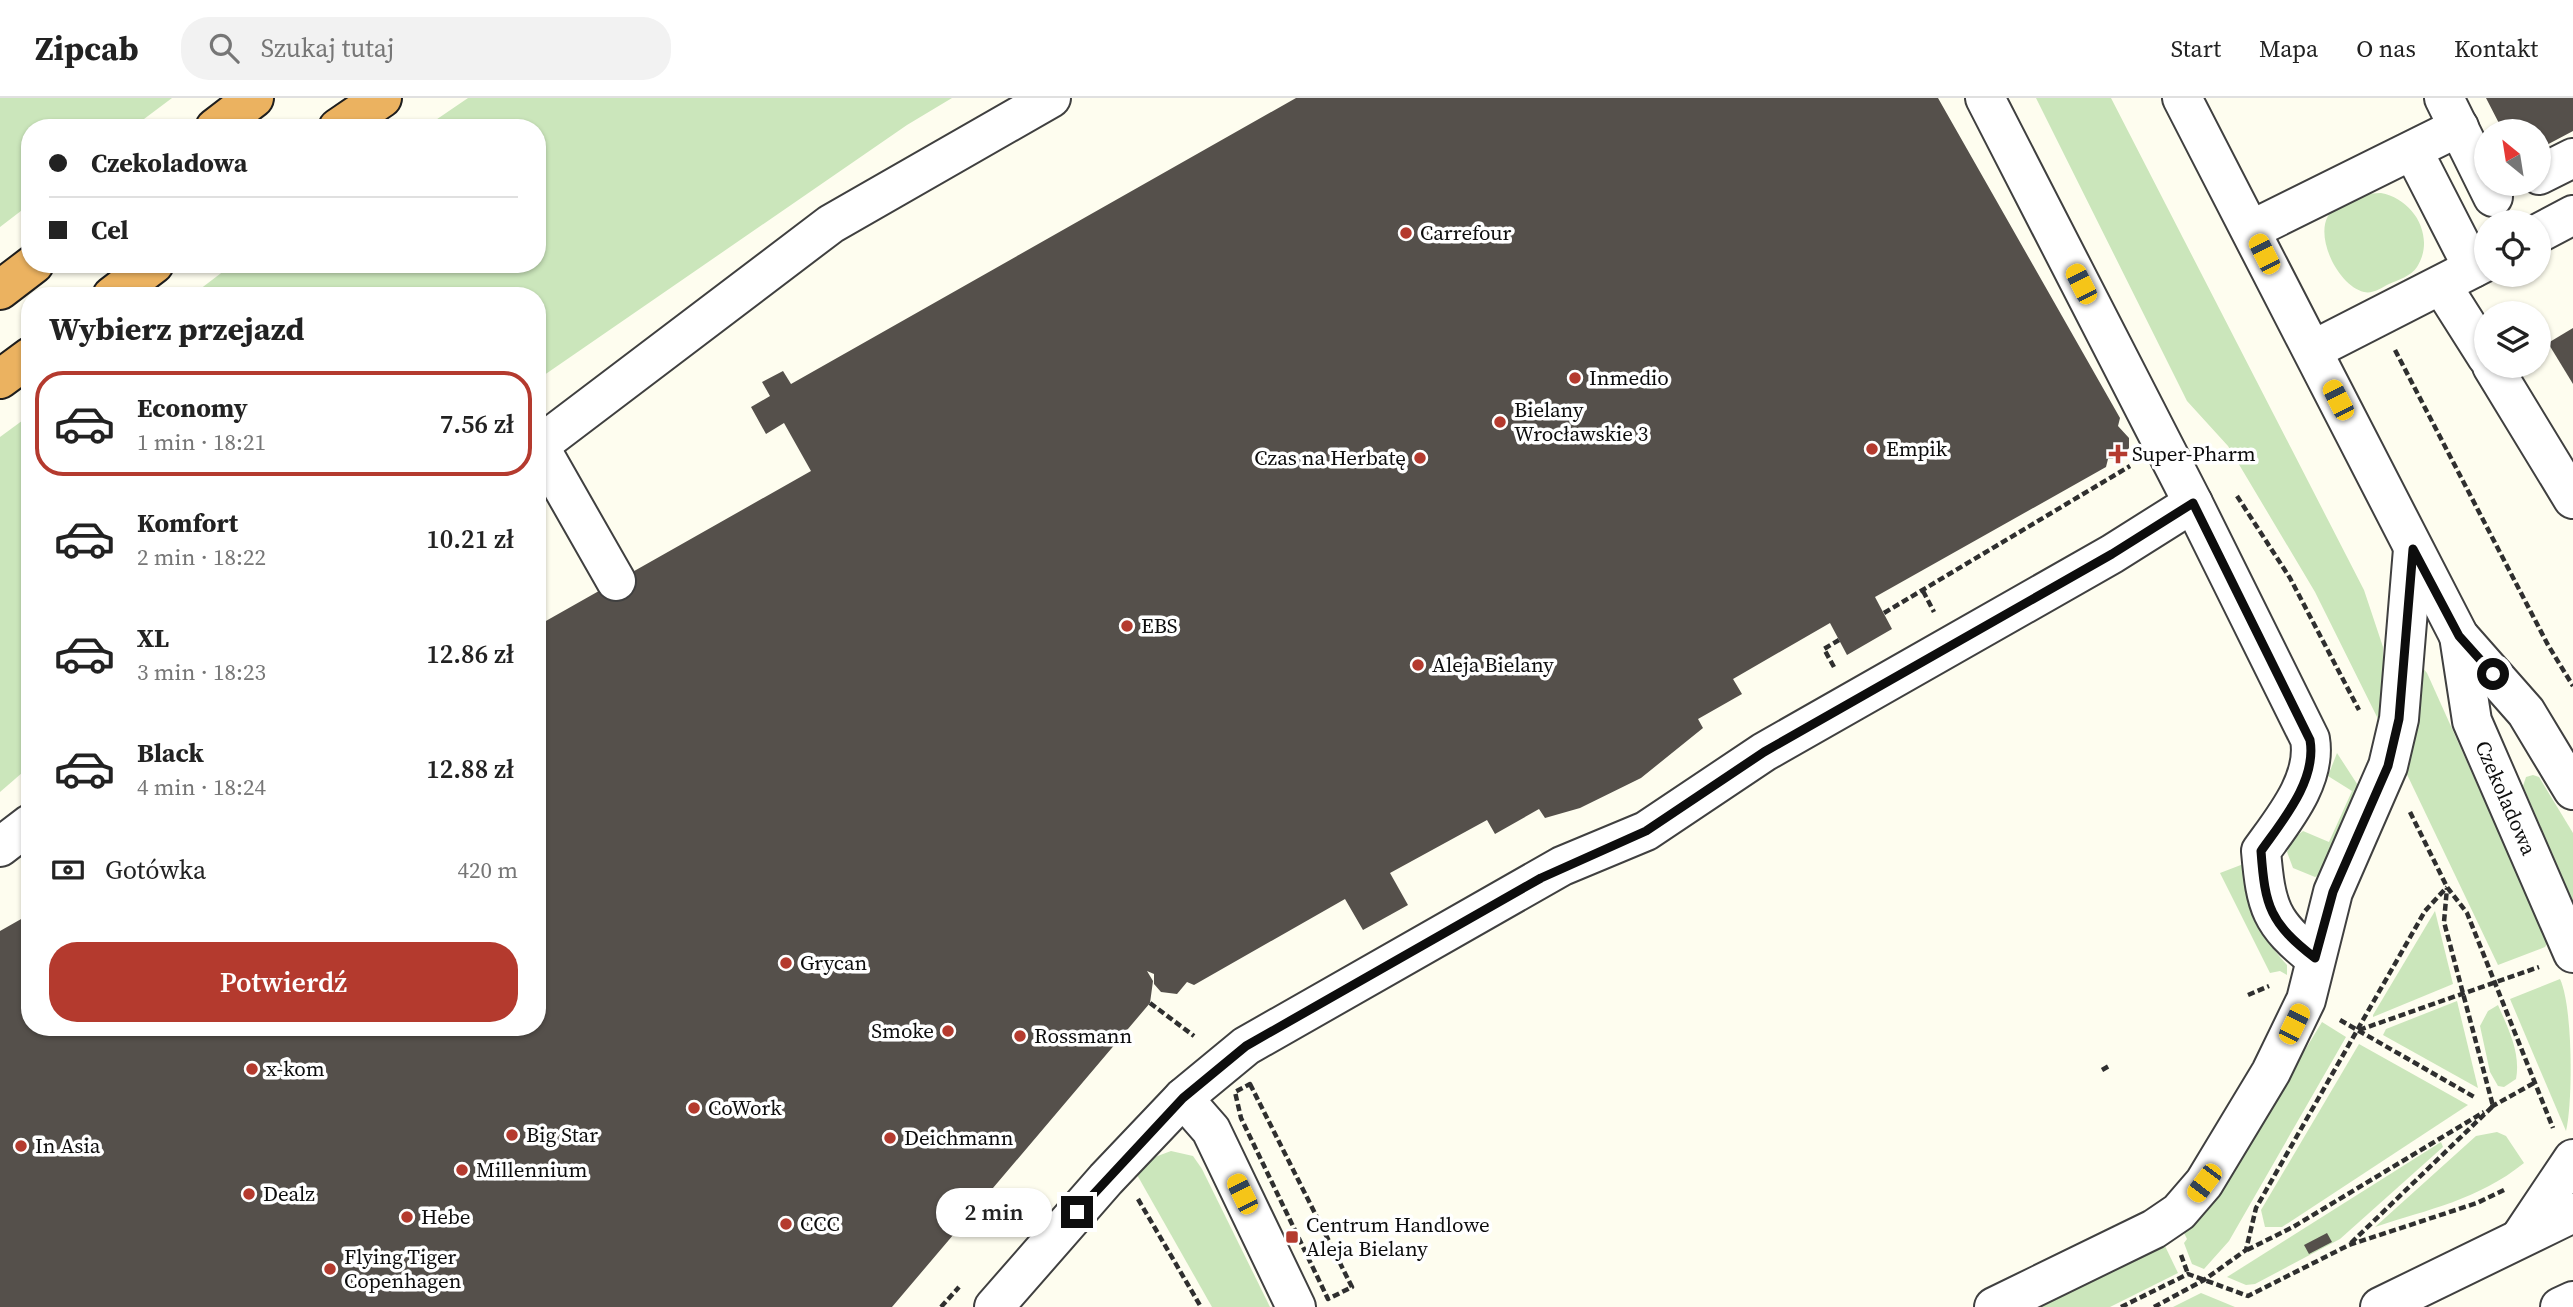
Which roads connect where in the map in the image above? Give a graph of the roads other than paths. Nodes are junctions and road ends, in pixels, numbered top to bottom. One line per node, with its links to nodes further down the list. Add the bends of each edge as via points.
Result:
1 (254, 98): 7 (highway)
2 (382, 98): 8 (highway)
3 (1051, 98): 28 (street, via 831,224)
4 (1985, 98): 31 (street)
5 (2182, 98): 17 (street, Czekoladowa)
6 (2451, 113): 9 (street); 10 (street)
7 (227, 119)
8 (351, 119)
9 (2474, 144)
10 (2413, 151): 15 (street); 17 (street)
11 (2573, 158): 12 (street)
12 (2552, 168)
13 (2498, 196): 15 (street)
14 (2573, 215): 16 (street)
15 (2449, 221): 18 (street)
16 (2551, 227)
17 (2251, 230): 24 (street, Czekoladowa)
18 (2467, 272): 23 (street); 24 (street)
19 (22, 273): 22 (highway)
20 (142, 273): 21 (highway)
21 (124, 287)
22 (0, 290)
23 (2474, 302)
24 (2313, 350): 32 (street, Czekoladowa)
25 (21, 364): 27 (highway)
26 (2499, 378): 30 (street)
27 (0, 379)
28 (546, 440)
29 (546, 460): 33 (street)
30 (2573, 499)
31 (2193, 503): 40 (street, via 2310,740 2314,759 2289,812 2261,851 2271,913 2283,932); 42 (street, via 1764,752 1646,831 1562,866 1280,1026 1217,1067)
32 (2413, 549): 34 (street, Czekoladowa); 40 (street, via 2399,719 2388,766 2333,892)
33 (616, 582)
34 (2459, 636): 35 (street, Czekoladowa, via 2526,712); 41 (street, Czekoladowa, via 2472,721)
35 (2573, 790)
36 (21, 831): 37 (street)
37 (0, 846)
38 (21, 848): 39 (street)
39 (0, 854)
40 (2315, 958): 49 (street, via 2306,1000 2271,1072 2189,1202 2154,1229)
41 (2558, 959)
42 (1183, 1098): 47 (street, via 1211,1130); 48 (street)
43 (2564, 1146): 45 (street)
44 (2573, 1213): 45 (street)
45 (2521, 1238): 50 (street)
46 (2573, 1301): 51 (street)
47 (1312, 1303)
48 (993, 1307)
49 (1994, 1307)
50 (2379, 1307)
51 (2560, 1307)

